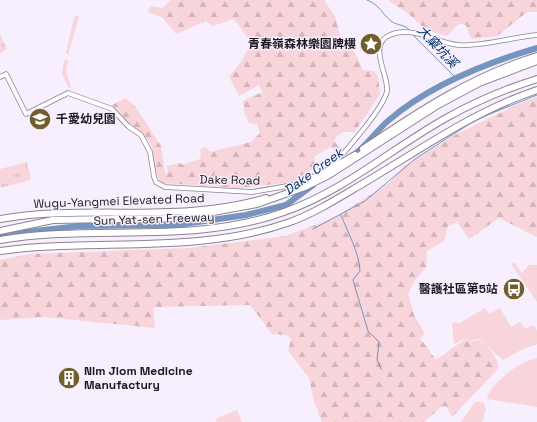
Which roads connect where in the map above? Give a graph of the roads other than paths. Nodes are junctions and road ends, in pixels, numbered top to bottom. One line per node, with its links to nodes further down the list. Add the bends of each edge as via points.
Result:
1 (537, 35): 4 (street, Dake Road, via 466,45 410,33 395,33 386,37 380,62 387,93 359,135 330,167 304,182 291,186 243,192 165,187 156,182 145,140 112,109 68,93 26,114 6,74)
2 (537, 56): 7 (highway, Wugu-Yangmei Elevated Road, via 477,78 425,107 358,153 304,184 262,199 191,211 63,212)
3 (537, 61): 8 (highway, Wugu-Yangmei Elevated Road, via 480,83 438,105 329,175 257,204 180,218 53,220)
4 (0, 77)
5 (537, 79): 9 (highway, Sun Yat-sen Freeway, via 511,87 469,106 345,183 286,212 258,221 205,230 49,234)
6 (537, 90): 10 (highway, Sun Yat-sen Freeway, via 454,127 320,208 264,230 174,243 54,246)
7 (0, 219)
8 (0, 231)
9 (0, 240)
10 (0, 251)

